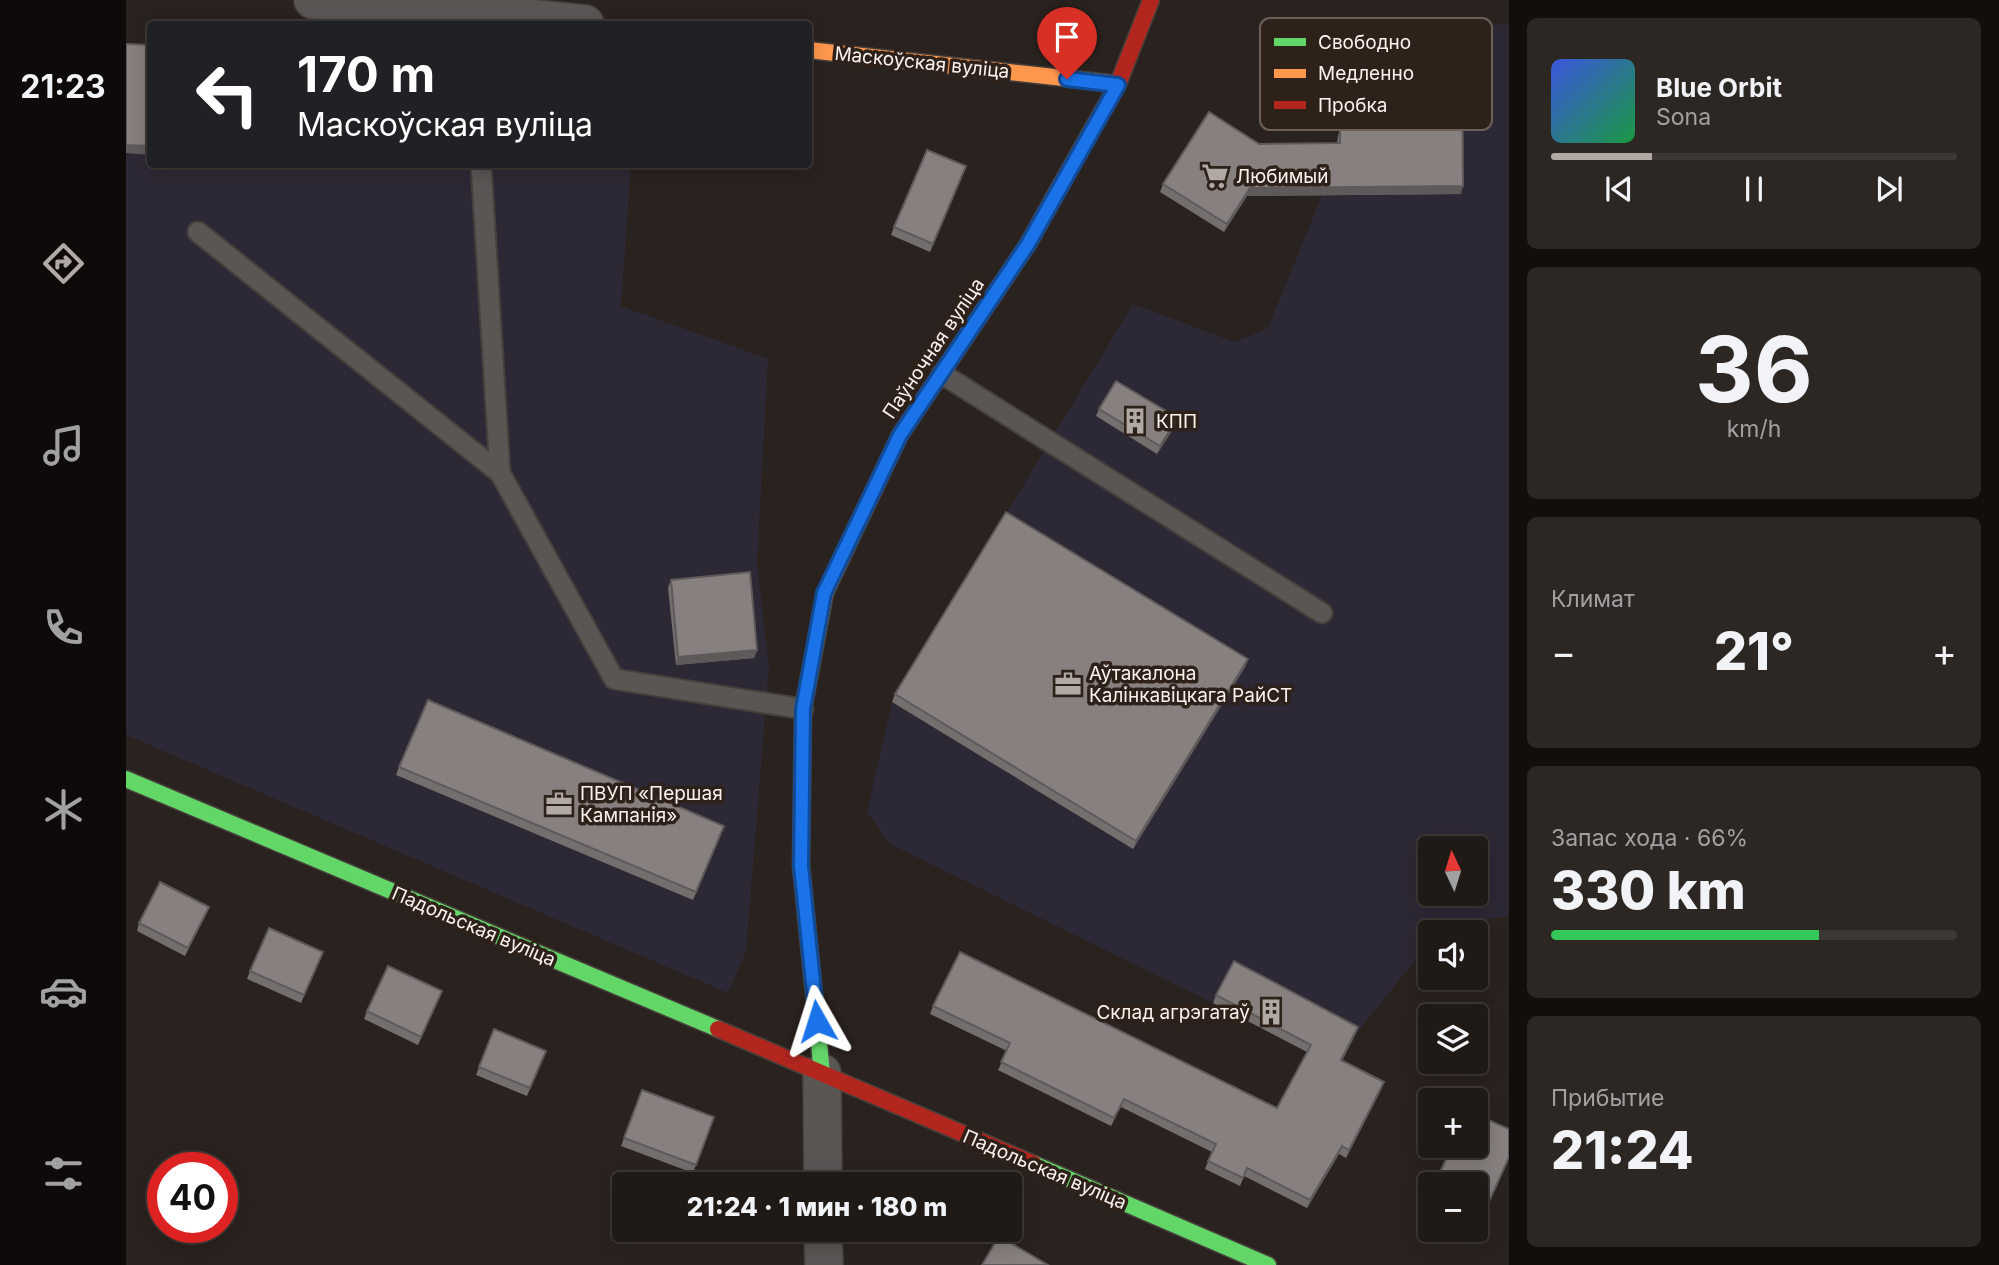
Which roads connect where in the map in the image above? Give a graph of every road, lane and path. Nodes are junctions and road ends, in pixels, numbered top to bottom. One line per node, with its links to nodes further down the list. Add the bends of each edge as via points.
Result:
1 (313, 0): 3 (street)
2 (1151, 0): 6 (street, Паўночная вуліца)
3 (472, 18): 4 (street)
4 (528, 21)
5 (812, 50): 6 (street, Маскоўская вуліца)
6 (1118, 85): 9 (street, Паўночная вуліца, via 1028,244)
7 (481, 168): 10 (lane)
8 (198, 232): 10 (lane)
9 (942, 374): 11 (lane); 12 (street, Паўночная вуліца, via 900,435 824,593)
10 (500, 472): 12 (lane, via 614,678)
11 (1322, 612)
12 (803, 709): 14 (street, Паўночная вуліца, via 801,866)
13 (126, 779): 14 (street, Падольская вуліца)
14 (822, 1073): 15 (street); 18 (street, Падольская вуліца)
15 (823, 1172)
16 (823, 1242): 17 (street)
17 (824, 1265)
18 (1268, 1265)

